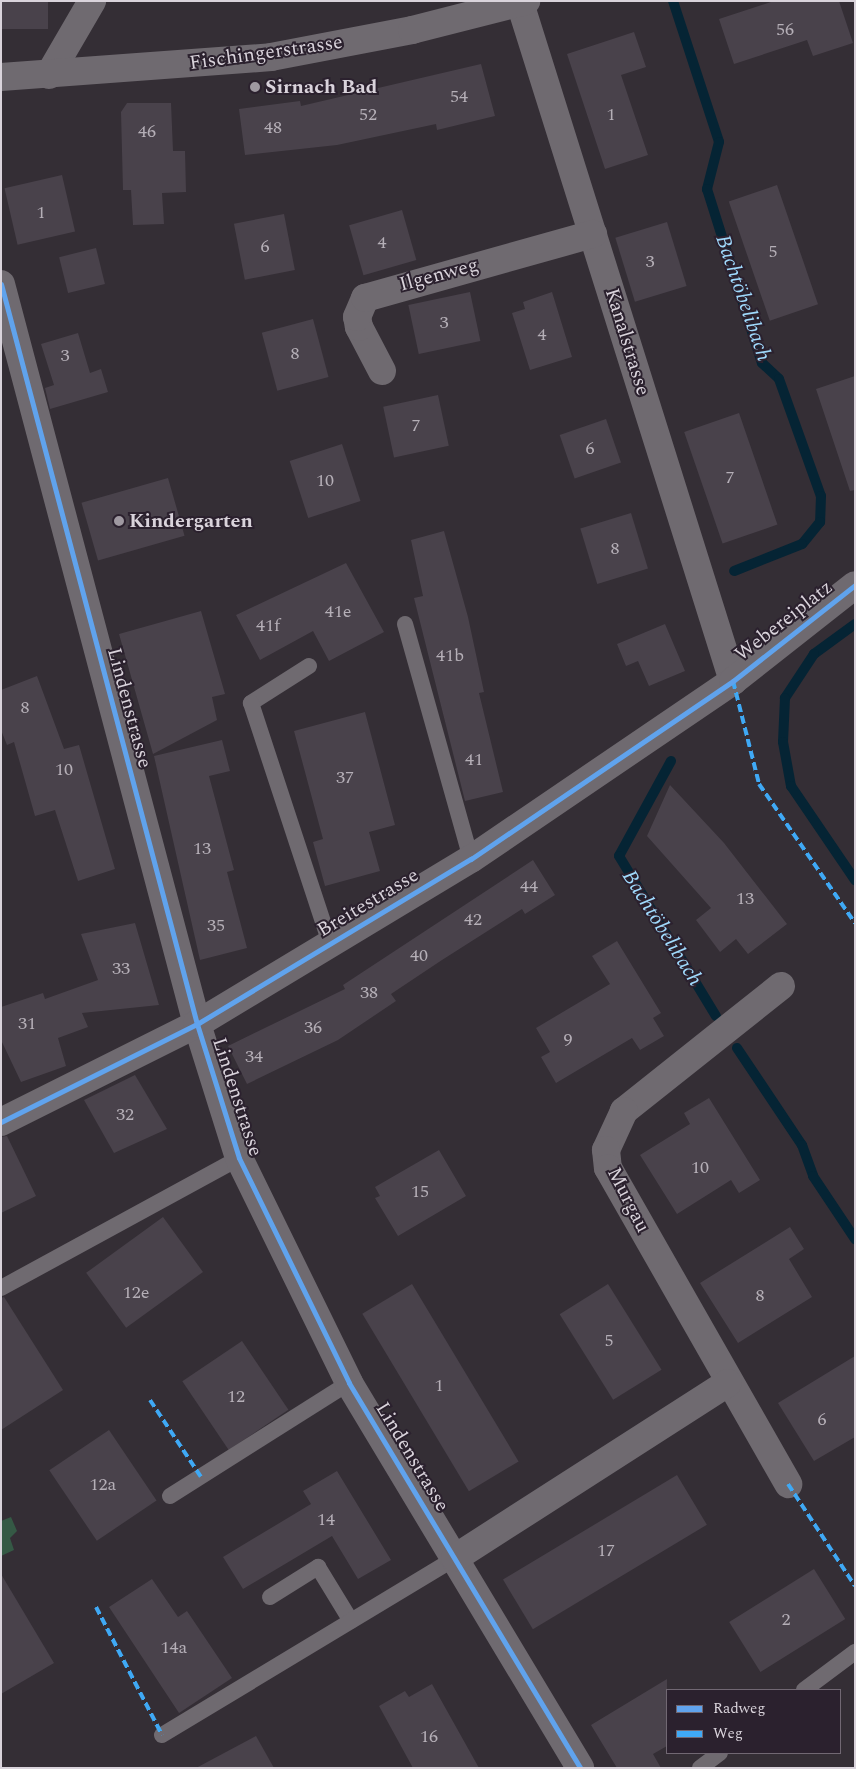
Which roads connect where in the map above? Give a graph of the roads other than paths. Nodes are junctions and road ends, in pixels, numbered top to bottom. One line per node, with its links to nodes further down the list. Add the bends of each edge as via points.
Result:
1 (92, 1): 3 (street)
2 (523, 2): 3 (street, Fischingerstrasse, via 304,52); 5 (street, Kanalstrasse)
3 (49, 75): 4 (street, Fischingerstrasse)
4 (1, 77)
5 (593, 234): 7 (street, Ilgenweg, via 364,298 356,317); 11 (street, Kanalstrasse)
6 (1, 284): 15 (street, Lindenstrasse)
7 (382, 371)
8 (855, 585): 11 (street, Webereiplatz)
9 (406, 624): 12 (lane)
10 (309, 666): 13 (lane, via 251,703)
11 (733, 681): 12 (street, Breitestrasse)
12 (471, 859): 13 (street, Breitestrasse)
13 (330, 943): 15 (street, Breitestrasse)
14 (781, 986): 20 (street, Murgau, via 624,1111 606,1150 608,1168)
15 (197, 1024): 16 (street, Breitestrasse); 17 (street, Lindenstrasse)
16 (1, 1122)
17 (240, 1158): 18 (lane); 19 (street, Lindenstrasse)
18 (1, 1288)
19 (349, 1383): 22 (lane); 23 (street, Lindenstrasse)
20 (728, 1383): 21 (street, Murgau); 23 (street)
21 (788, 1484)
22 (170, 1496)
23 (455, 1558): 25 (lane); 30 (street, Lindenstrasse)
24 (270, 1597): 25 (lane, via 318,1567)
25 (351, 1621): 28 (lane)
26 (855, 1652): 27 (lane)
27 (805, 1689)
28 (162, 1735)
29 (719, 1754): 31 (lane)
30 (580, 1768)
31 (700, 1768)

